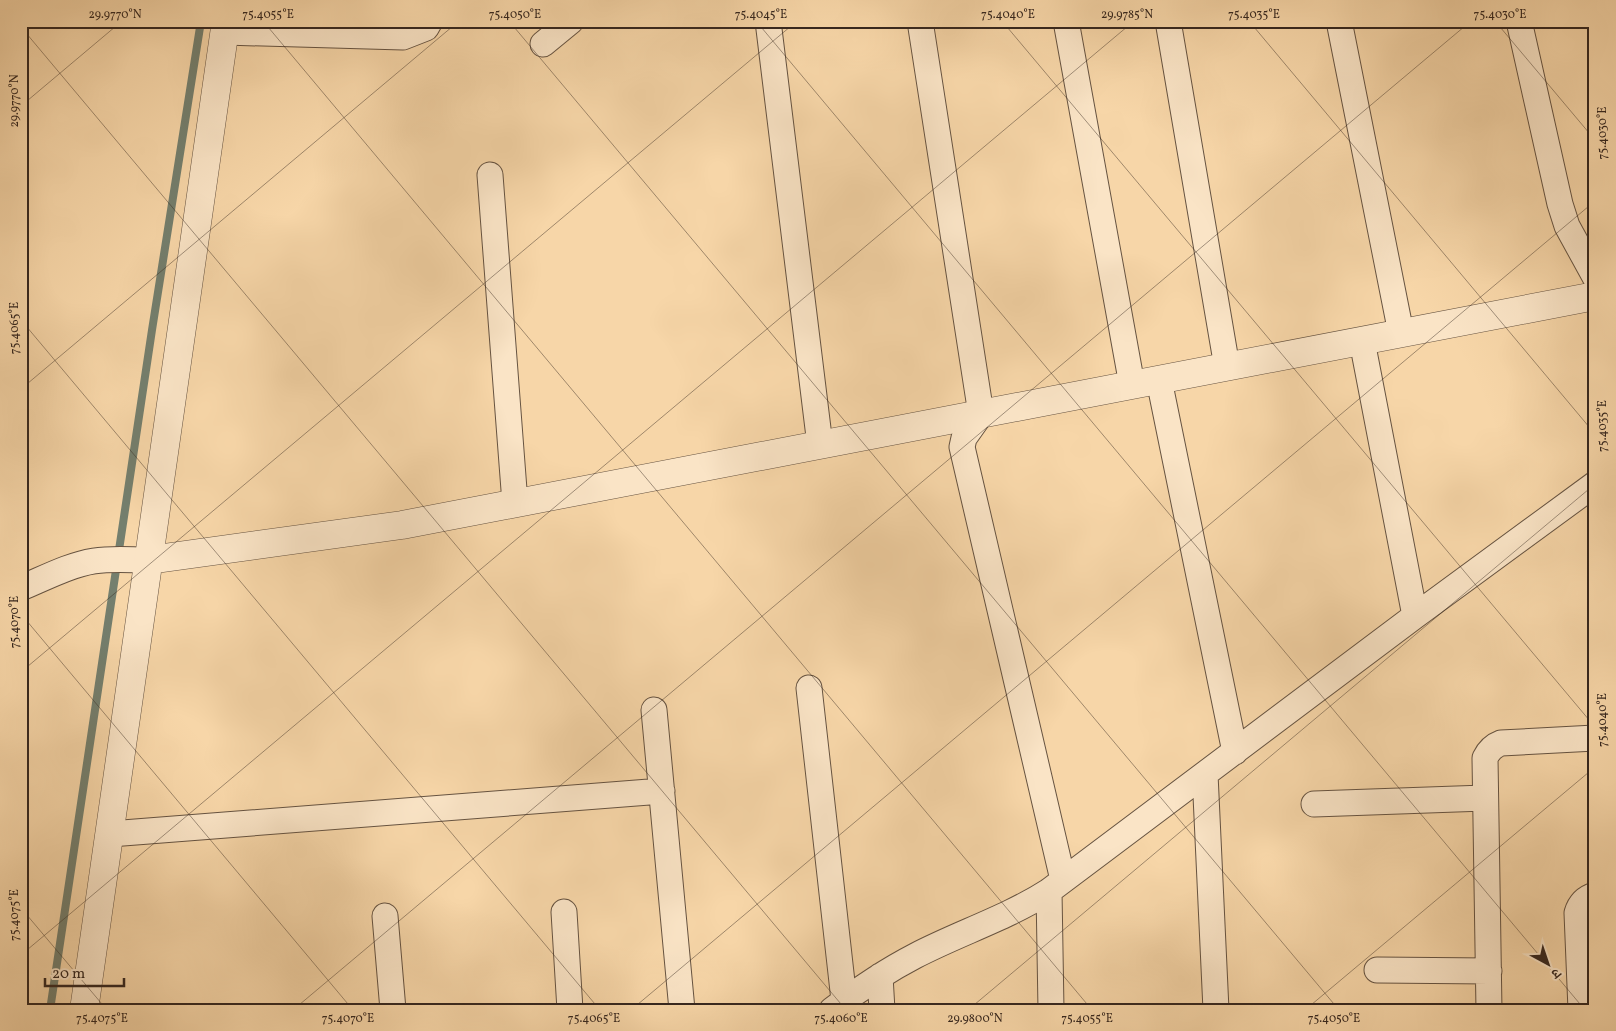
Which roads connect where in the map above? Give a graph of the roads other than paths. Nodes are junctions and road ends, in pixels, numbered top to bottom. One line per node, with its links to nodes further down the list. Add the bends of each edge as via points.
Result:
1 (430, 21): 9 (street, via 426,28 403,37)
2 (571, 21): 10 (street)
3 (768, 21): 20 (street)
4 (920, 21): 19 (street)
5 (1066, 21): 18 (street)
6 (1168, 21): 16 (street)
7 (1339, 21): 14 (street)
8 (1519, 21): 12 (street, via 1560,204 1567,226)
9 (226, 27): 23 (street)
10 (544, 44)
11 (490, 175): 22 (street)
12 (1595, 277)
13 (1595, 296): 14 (street)
14 (1400, 333): 15 (street)
15 (1362, 341): 16 (street); 25 (street)
16 (1226, 367): 17 (street)
17 (1159, 380): 18 (street); 29 (street)
18 (1132, 385): 19 (street)
19 (981, 414): 20 (street); 35 (street, via 964,438 962,448)
20 (820, 445): 22 (street)
21 (1595, 484): 25 (street)
22 (516, 503): 23 (street, via 402,525)
23 (149, 560): 24 (street, via 92,561); 34 (street)
24 (21, 588)
25 (1415, 616): 29 (street)
26 (809, 688): 42 (street)
27 (654, 710): 31 (street)
28 (1595, 738): 32 (street, via 1493,746 1485,758)
29 (1235, 752): 30 (street)
30 (1205, 774): 35 (street); 49 (street)
31 (662, 791): 34 (street); 46 (street)
32 (1485, 798): 33 (street); 40 (street)
33 (1314, 804)
34 (110, 834): 43 (street)
35 (1056, 886): 41 (street, via 1028,905 914,956); 48 (street)
36 (1595, 895): 51 (street, via 1584,900 1577,913)
37 (564, 912): 45 (street)
38 (385, 916): 44 (street)
39 (1377, 970): 40 (street)
40 (1489, 972): 50 (street)
41 (880, 976): 42 (street); 47 (street)
42 (838, 1005)
43 (84, 1010)
44 (393, 1010)
45 (570, 1010)
46 (682, 1010)
47 (882, 1010)
48 (1051, 1010)
49 (1216, 1010)
50 (1489, 1010)
51 (1581, 1010)

